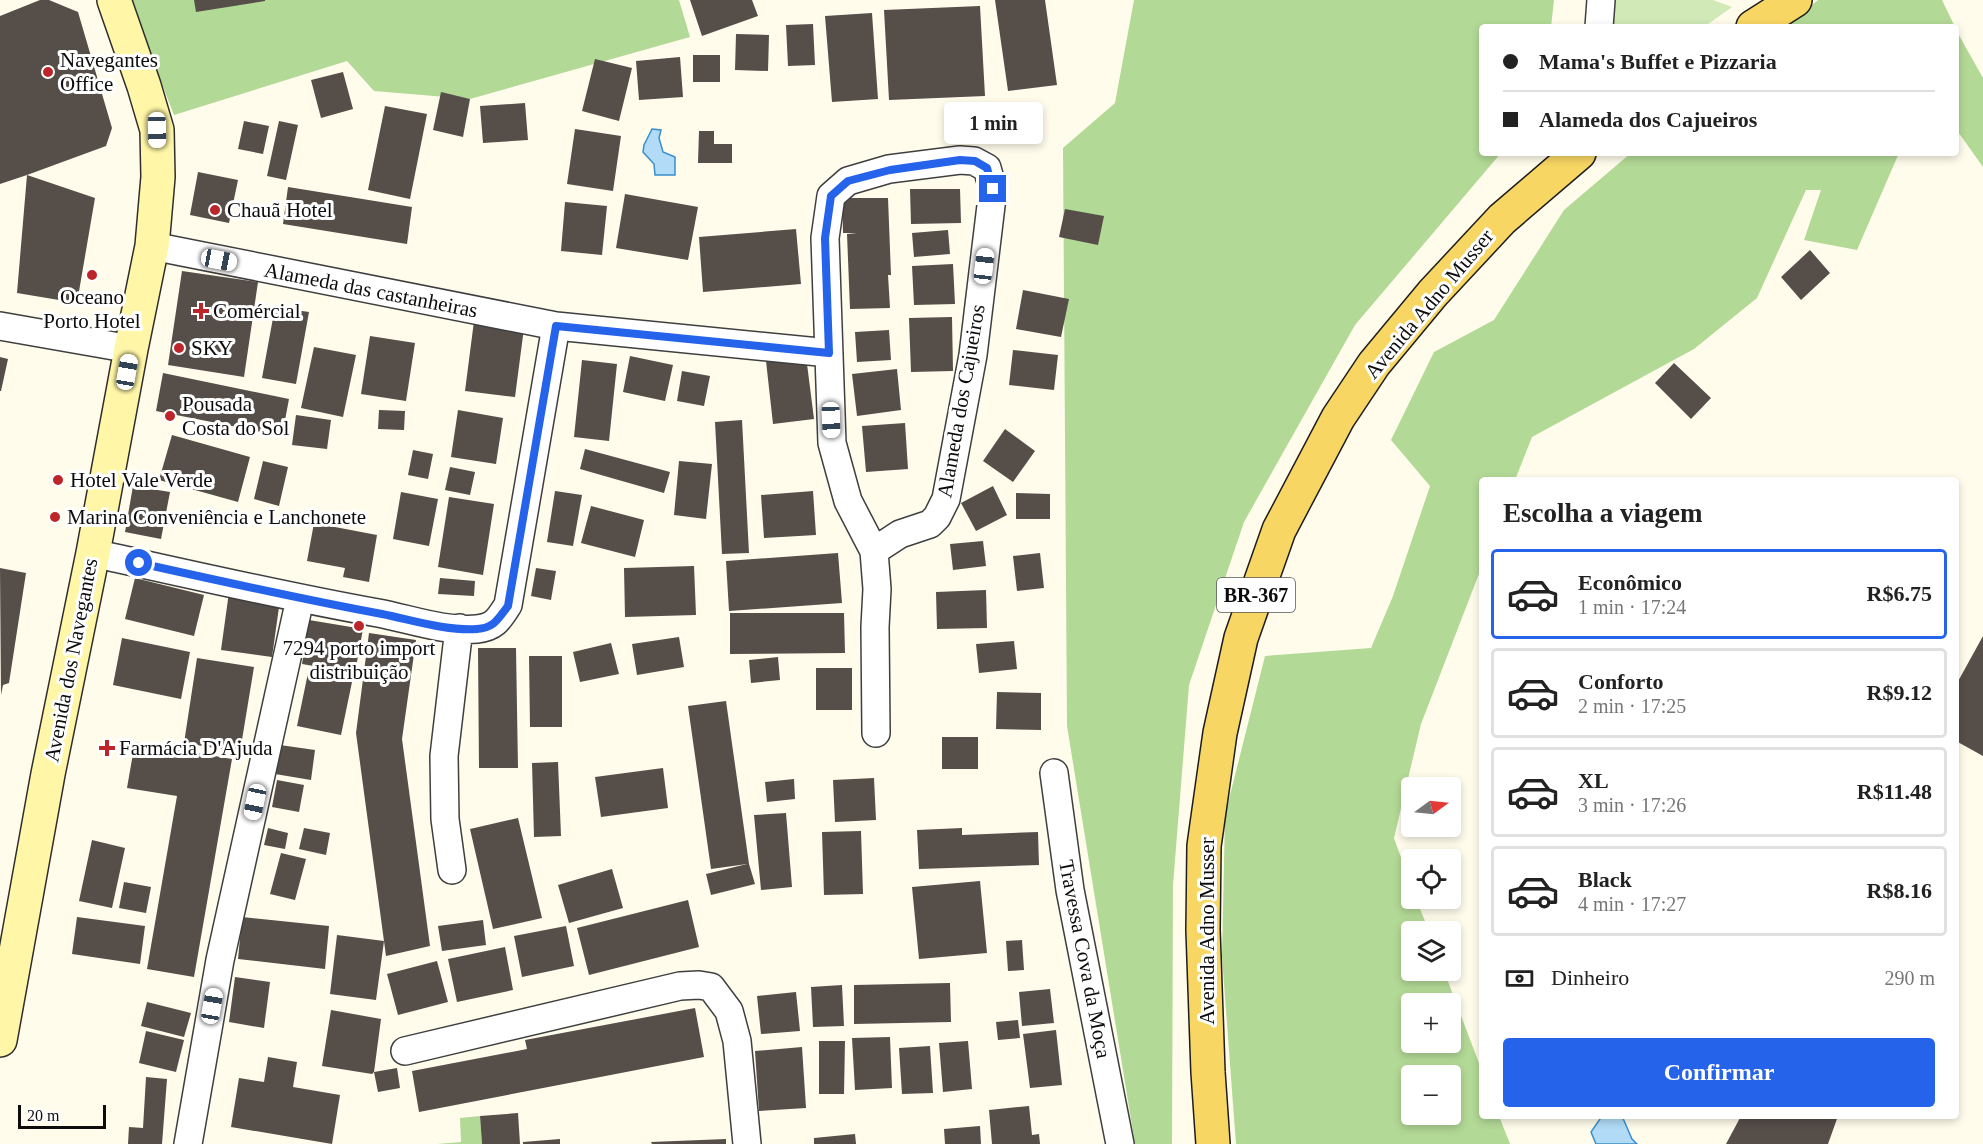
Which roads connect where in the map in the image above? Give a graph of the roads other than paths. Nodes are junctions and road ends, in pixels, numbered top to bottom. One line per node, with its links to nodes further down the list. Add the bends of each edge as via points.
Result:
1 (114, 0): 7 (main road, Avenida dos Navegantes, via 157,130 158,177)
2 (1601, 0): 4 (street)
3 (1795, 0): 5 (main road)
4 (1599, 24)
5 (1758, 24)
6 (1576, 156): 24 (main road, Avenida Adno Musser / BR-367, via 1502,219 1432,293 1374,364 1338,418 1279,530 1241,638 1220,733 1204,846 1203,930)
7 (152, 246): 9 (street, Alameda das castanheiras); 10 (main road, Avenida dos Navegantes)
8 (0, 326): 10 (street)
9 (556, 326): 11 (street, Alameda das castanheiras); 15 (street, via 508,606 495,624 479,629)
10 (131, 349): 13 (main road, Avenida dos Navegantes)
11 (829, 353): 12 (street, Alameda dos Cajueiros, via 832,443 848,501); 12 (street, Alameda dos Cajueiros, via 825,238 831,196 848,181 890,170 960,160 975,161 987,168 993,189 973,355 946,499 930,524 900,534)
12 (874, 551): 16 (street, Alameda dos Cajueiros)
13 (93, 553): 14 (street); 19 (main road, Avenida dos Navegantes)
14 (300, 599): 15 (street); 21 (street, via 220,960)
15 (459, 628): 18 (street, via 444,756 445,819)
16 (876, 733)
17 (1054, 773): 23 (street, Travessa Cova da Moça, via 1070,890)
18 (452, 870)
19 (0, 1040)
20 (405, 1051): 22 (street, via 680,986 711,987 729,1011 738,1041)
21 (188, 1144)
22 (747, 1144)
23 (1120, 1144)
24 (1213, 1144)

